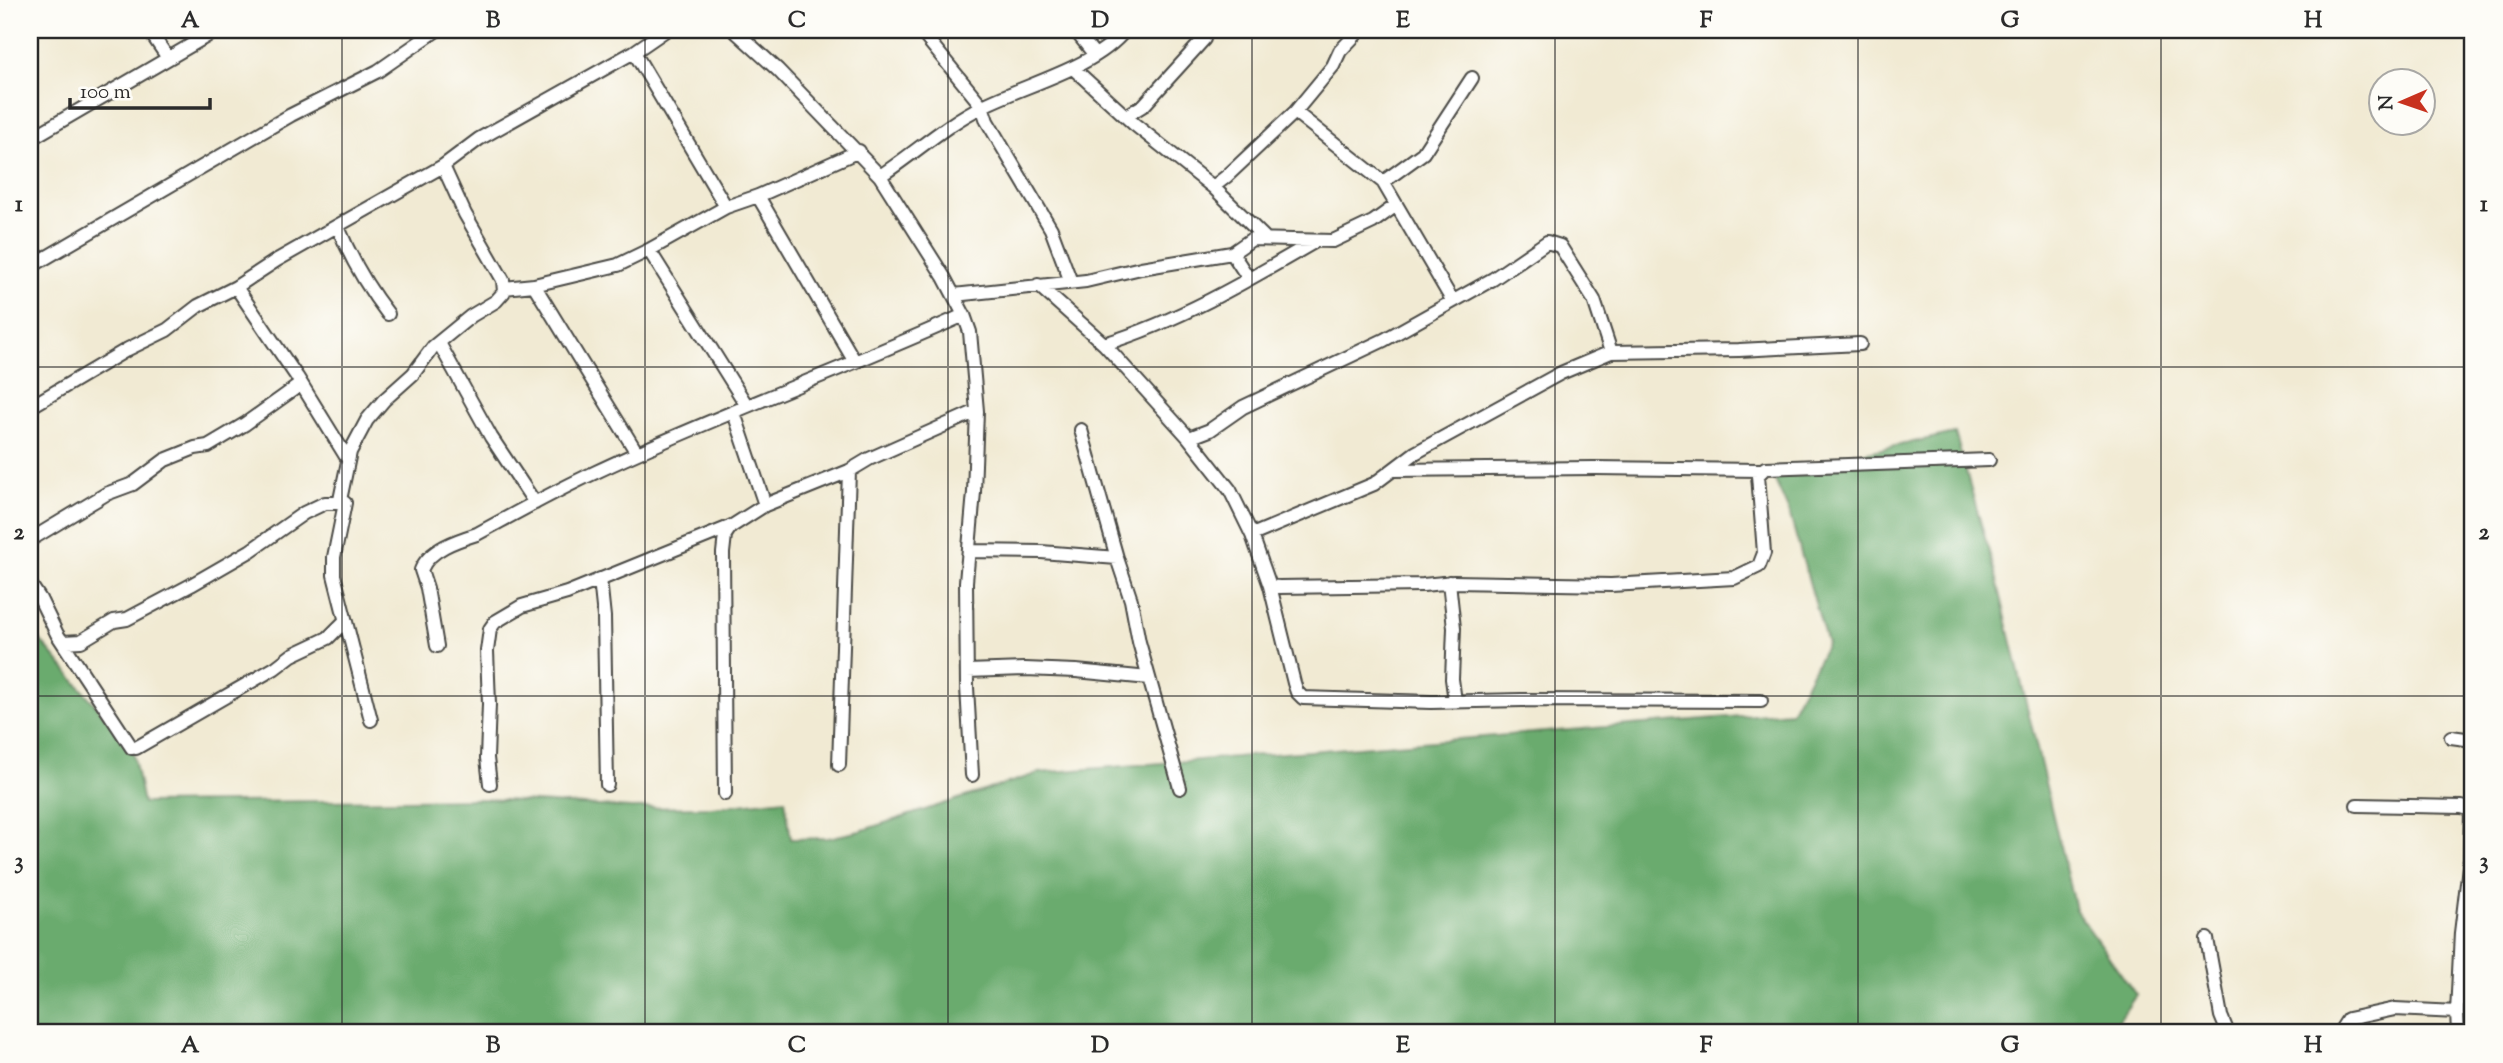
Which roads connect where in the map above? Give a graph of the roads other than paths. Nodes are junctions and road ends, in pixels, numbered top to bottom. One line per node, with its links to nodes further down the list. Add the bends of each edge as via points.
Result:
1 (149, 30): 13 (street)
2 (217, 30): 13 (street)
3 (438, 30): 33 (street, via 378,71 291,115)
4 (666, 30): 11 (street)
5 (734, 30): 20 (street)
6 (920, 30): 16 (street)
7 (1074, 30): 12 (street)
8 (1125, 30): 12 (street, via 1114,43)
9 (1360, 30): 17 (street)
10 (1204, 39): 18 (street, via 1144,105)
11 (634, 52): 21 (street, via 479,139); 26 (street)
12 (1094, 54): 14 (street)
13 (168, 58): 19 (street)
14 (1073, 68): 16 (street); 18 (street)
15 (1472, 78): 23 (street, via 1423,153)
16 (982, 106): 22 (street); 35 (street, via 1051,229)
17 (1295, 112): 23 (street); 24 (street)
18 (1126, 116): 24 (street)
19 (30, 139)
20 (859, 151): 22 (street); 25 (street)
21 (443, 166): 28 (street); 39 (street)
22 (880, 176): 40 (street)
23 (1383, 182): 27 (street)
24 (1213, 187): 29 (street)
25 (758, 196): 26 (street); 48 (street)
26 (726, 206): 31 (street)
27 (1395, 206): 30 (street, via 1334,241); 41 (street)
28 (338, 228): 38 (street); 42 (street, via 355,265)
29 (1265, 238): 30 (street); 32 (street, via 1252,239)
30 (1315, 242): 34 (street)
31 (649, 250): 36 (street, via 618,265); 50 (street)
32 (1232, 253): 34 (street); 35 (street)
33 (30, 267)
34 (1250, 279): 45 (street, via 1142,332)
35 (1071, 282): 37 (street)
36 (534, 285): 39 (street); 56 (street)
37 (1038, 285): 40 (street); 45 (street)
38 (236, 287): 49 (street); 51 (street)
39 (505, 288): 44 (street, via 496,301)
40 (954, 295): 43 (street)
41 (1452, 300): 47 (street, via 1553,242 1594,300); 55 (street, via 1384,340 1242,407 1210,430)
42 (388, 314)
43 (964, 315): 48 (street); 52 (street, via 970,332)
44 (439, 343): 57 (street, via 368,420); 63 (street, via 491,437)
45 (1104, 344): 55 (street)
46 (1860, 344): 47 (street)
47 (1611, 352): 59 (street, via 1561,373 1415,453)
48 (855, 362): 50 (street)
49 (301, 384): 57 (street); 67 (street, via 208,446 165,460 132,484 106,494)
50 (747, 406): 53 (street)
51 (30, 407)
52 (977, 411): 61 (street); 68 (street)
53 (734, 413): 56 (street); 64 (street)
54 (1081, 430): 69 (street)
55 (1189, 438): 66 (street, via 1230,490)
56 (637, 453): 63 (street)
57 (348, 458): 62 (street, via 340,500)
58 (1989, 460): 60 (street)
59 (1394, 470): 60 (street); 66 (street, via 1367,488)
60 (1761, 470): 71 (street, via 1757,486 1764,553 1759,566 1743,575 1611,585)
61 (849, 471): 64 (street); 84 (street)
62 (345, 503): 74 (street, via 334,575); 75 (street, via 325,503 304,513 250,551 180,590 81,641)
63 (535, 503): 76 (street, via 457,540 423,564)
64 (765, 505): 65 (street)
65 (732, 526): 70 (street); 89 (street, via 723,553)
66 (1252, 535): 73 (street)
67 (30, 540)
68 (969, 551): 69 (street); 77 (street)
69 (1117, 558): 78 (street)
70 (600, 579): 86 (street, via 522,606 491,629 487,652); 87 (street)
71 (1449, 582): 73 (street); 79 (street)
72 (30, 584): 75 (street)
73 (1270, 586): 79 (street, via 1297,692 1303,698)
74 (345, 621): 75 (street, via 328,638 134,748); 81 (street)
75 (63, 642)
76 (437, 646)
77 (967, 671): 78 (street, via 1025,669); 85 (street)
78 (1149, 678): 88 (street)
79 (1455, 701): 80 (street)
80 (1761, 701)
81 (371, 720)
82 (2451, 737): 83 (street)
83 (2473, 740)
84 (839, 765)
85 (972, 775)
86 (490, 784)
87 (607, 785)
88 (1180, 788)
89 (725, 794)
90 (2357, 805): 91 (street, via 2471,810)
91 (2472, 858): 93 (street, via 2461,933)
92 (2207, 939): 94 (street)
93 (2457, 1012): 95 (street, via 2395,1009 2348,1019); 96 (street)
94 (2228, 1033)
95 (2339, 1033)
96 (2458, 1033)

